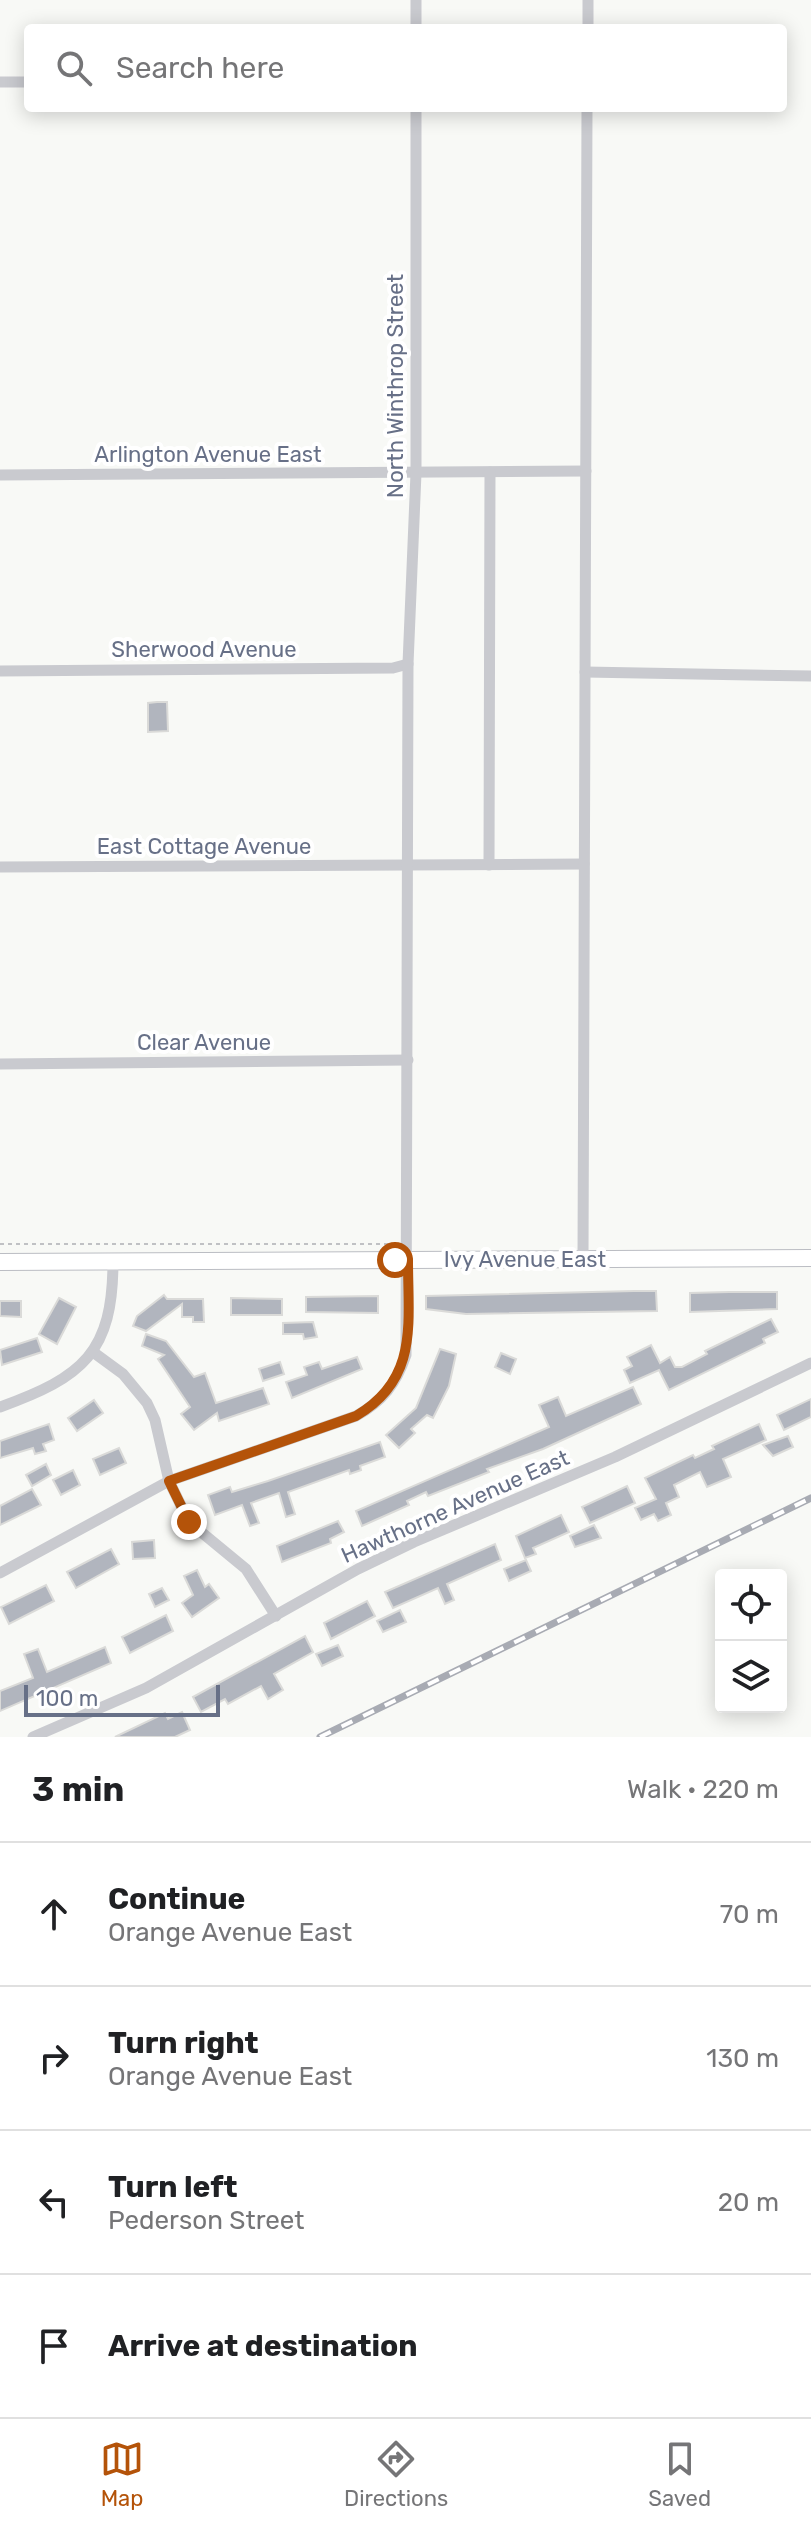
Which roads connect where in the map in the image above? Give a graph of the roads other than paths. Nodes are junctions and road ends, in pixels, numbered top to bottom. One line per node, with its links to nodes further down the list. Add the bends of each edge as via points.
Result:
1 (416, 0): 3 (street)
2 (588, 0): 4 (street)
3 (416, 24)
4 (588, 24)
5 (0, 82): 6 (street)
6 (24, 82)
7 (416, 112): 11 (street, North Winthrop Street)
8 (587, 112): 9 (street)
9 (586, 471): 10 (street, Arlington Avenue East); 15 (street)
10 (490, 472): 11 (street, Arlington Avenue East); 19 (street)
11 (416, 473): 12 (street, Arlington Avenue East); 13 (street, North Winthrop Street)
12 (0, 475)
13 (408, 664): 14 (street, Sherwood Avenue); 18 (street, North Winthrop Street)
14 (0, 671)
15 (585, 672): 16 (street); 17 (street)
16 (811, 676)
17 (584, 864): 19 (street, East Cottage Avenue); 24 (street)
18 (408, 865): 19 (street, East Cottage Avenue); 20 (street, East Cottage Avenue); 21 (street, North Winthrop Street)
19 (489, 865)
20 (0, 867)
21 (408, 1060): 22 (street, Clear Avenue); 25 (street, North Winthrop Street)
22 (0, 1064)
23 (811, 1258): 24 (street, Ivy Avenue East)
24 (583, 1259): 25 (street, Ivy Avenue East)
25 (408, 1260): 26 (street, Ivy Avenue East); 31 (street, North Winthrop Street, via 406,1355 383,1397 356,1416)
26 (113, 1261): 27 (street, Ivy Avenue East); 28 (street, via 109,1317)
27 (0, 1262)
28 (93, 1352): 30 (street, via 63,1380); 31 (street, via 123,1374 147,1403)
29 (811, 1363): 33 (street, Hawthorne Avenue East, via 615,1457 414,1542)
30 (0, 1407)
31 (169, 1481): 32 (street, North Winthrop Street); 33 (street, via 189,1522 246,1569)
32 (0, 1573)
33 (276, 1616): 34 (street, Hawthorne Avenue East, via 146,1688)
34 (33, 1737)

